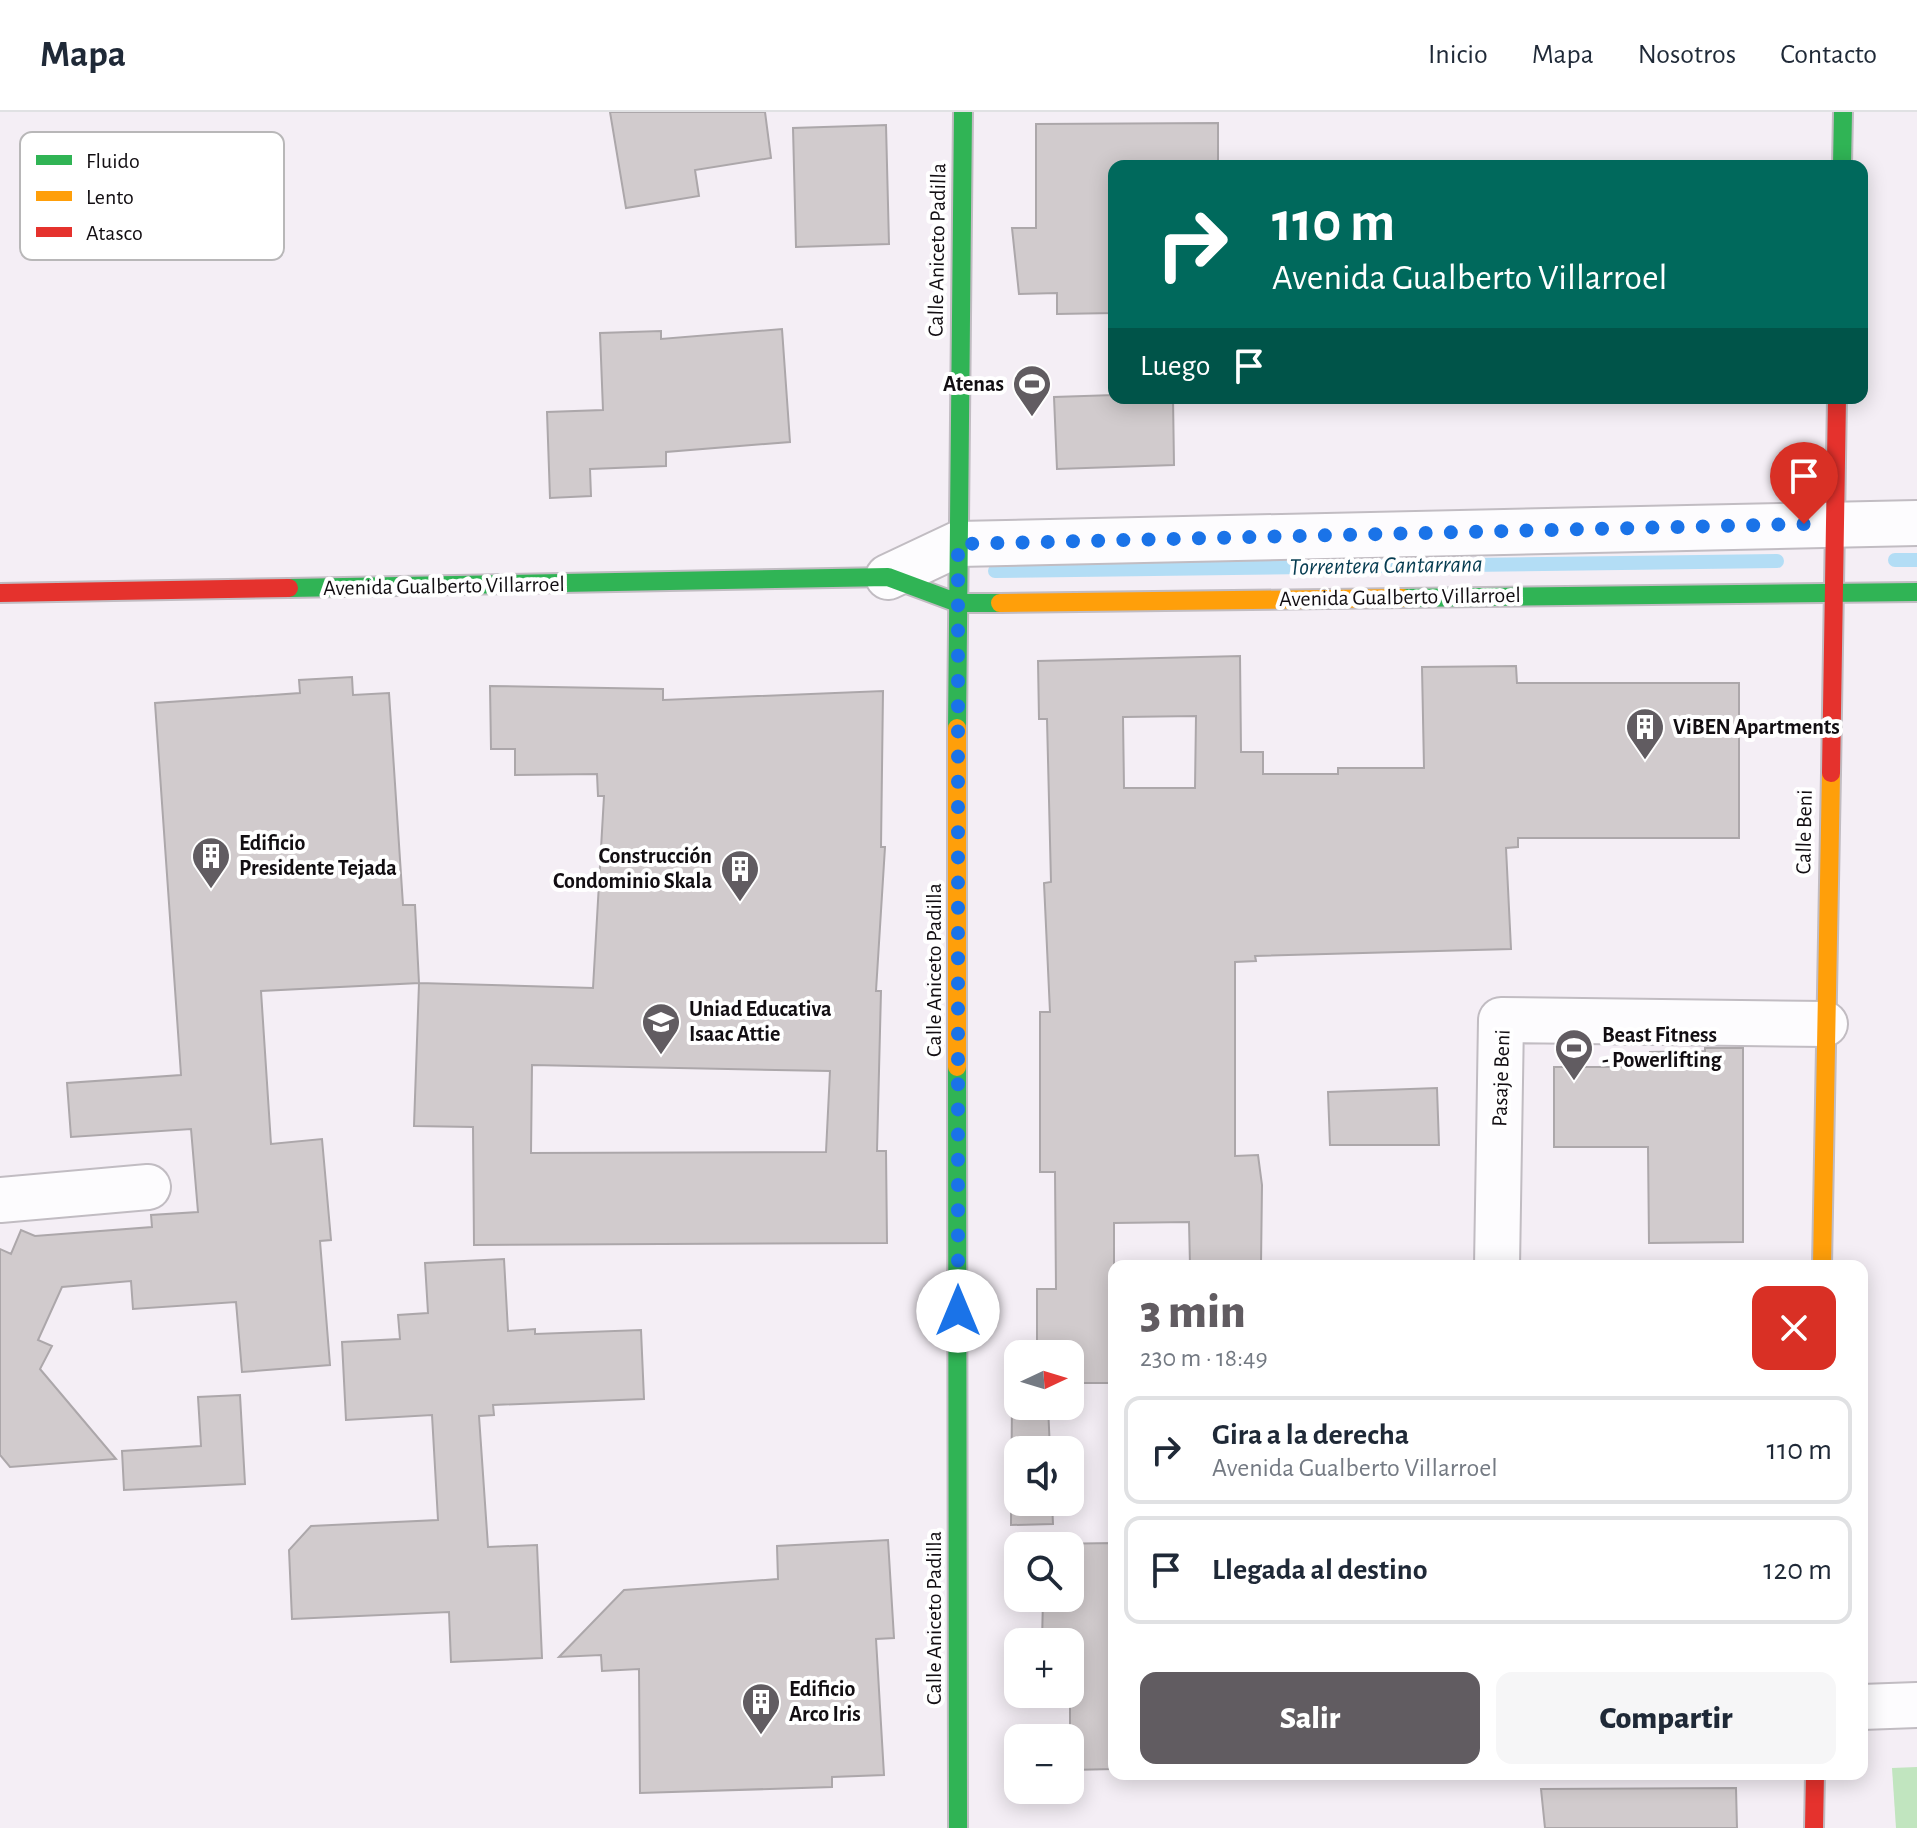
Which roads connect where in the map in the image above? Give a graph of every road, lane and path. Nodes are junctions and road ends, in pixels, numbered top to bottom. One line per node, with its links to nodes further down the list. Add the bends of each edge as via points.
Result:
1 (963, 112): 7 (main road, Calle Aniceto Padilla)
2 (1843, 112): 3 (main road)
3 (1842, 160)
4 (1837, 404): 6 (main road, Calle Beni)
5 (1917, 523): 6 (street, Avenida Gualberto Villarroel)
6 (1834, 524): 7 (street, Avenida Gualberto Villarroel); 9 (main road, Calle Beni)
7 (958, 544): 8 (street, Avenida Gualberto Villarroel); 12 (main road, Calle Aniceto Padilla)
8 (888, 577): 11 (main road, Avenida Gualberto Villarroel); 12 (main road, Avenida Gualberto Villarroel)
9 (1832, 592): 10 (main road, Avenida Gualberto Villarroel); 12 (main road, Avenida Gualberto Villarroel); 13 (main road, Calle Beni)
10 (1917, 592)
11 (0, 593)
12 (958, 603): 21 (main road, Calle Aniceto Padilla)
13 (1825, 1024): 16 (street, Pasaje Beni, via 1501,1020); 17 (main road, Calle Beni)
14 (148, 1187): 15 (street)
15 (0, 1200)
16 (1497, 1260)
17 (1822, 1260)
18 (1917, 1705): 19 (street)
19 (1868, 1707)
20 (1815, 1780): 22 (main road)
21 (958, 1828)
22 (1814, 1828)

